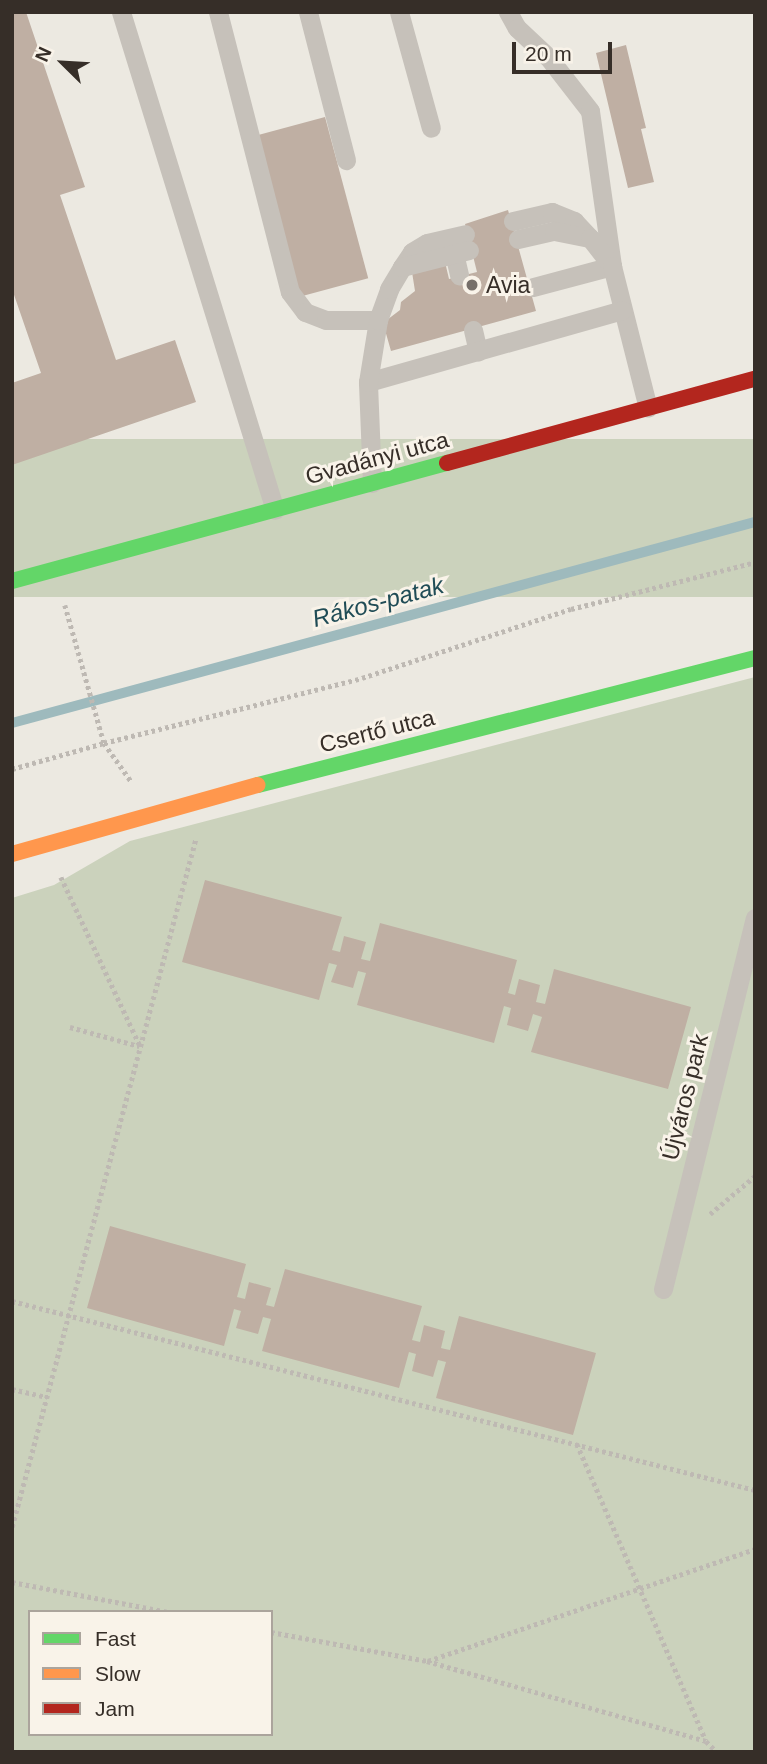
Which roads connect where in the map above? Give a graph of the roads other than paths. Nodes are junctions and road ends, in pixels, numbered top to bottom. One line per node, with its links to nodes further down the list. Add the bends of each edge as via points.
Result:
1 (121, 12): 20 (lane)
2 (218, 12): 13 (lane, via 290,292 305,312 326,320)
3 (309, 12): 7 (lane)
4 (399, 12): 6 (lane)
5 (508, 12): 9 (lane, via 590,111)
6 (431, 128)
7 (346, 160)
8 (516, 230): 9 (lane, via 590,238)
9 (612, 265): 11 (lane); 12 (lane)
10 (460, 275): 13 (lane, via 463,245 402,267)
11 (533, 287)
12 (622, 310): 15 (lane); 18 (lane)
13 (378, 320): 17 (lane)
14 (472, 330): 15 (lane)
15 (478, 351): 17 (lane)
16 (755, 379): 18 (street, Gvadányi utca)
17 (368, 382): 19 (lane)
18 (648, 408): 19 (street, Gvadányi utca)
19 (372, 483): 20 (street, Gvadányi utca)
20 (275, 510): 21 (street, Gvadányi utca)
21 (12, 581)
22 (755, 658): 23 (street, Csertő utca, via 206,799)
23 (12, 854)
24 (755, 918): 25 (lane, Újváros park)
25 (663, 1289)

